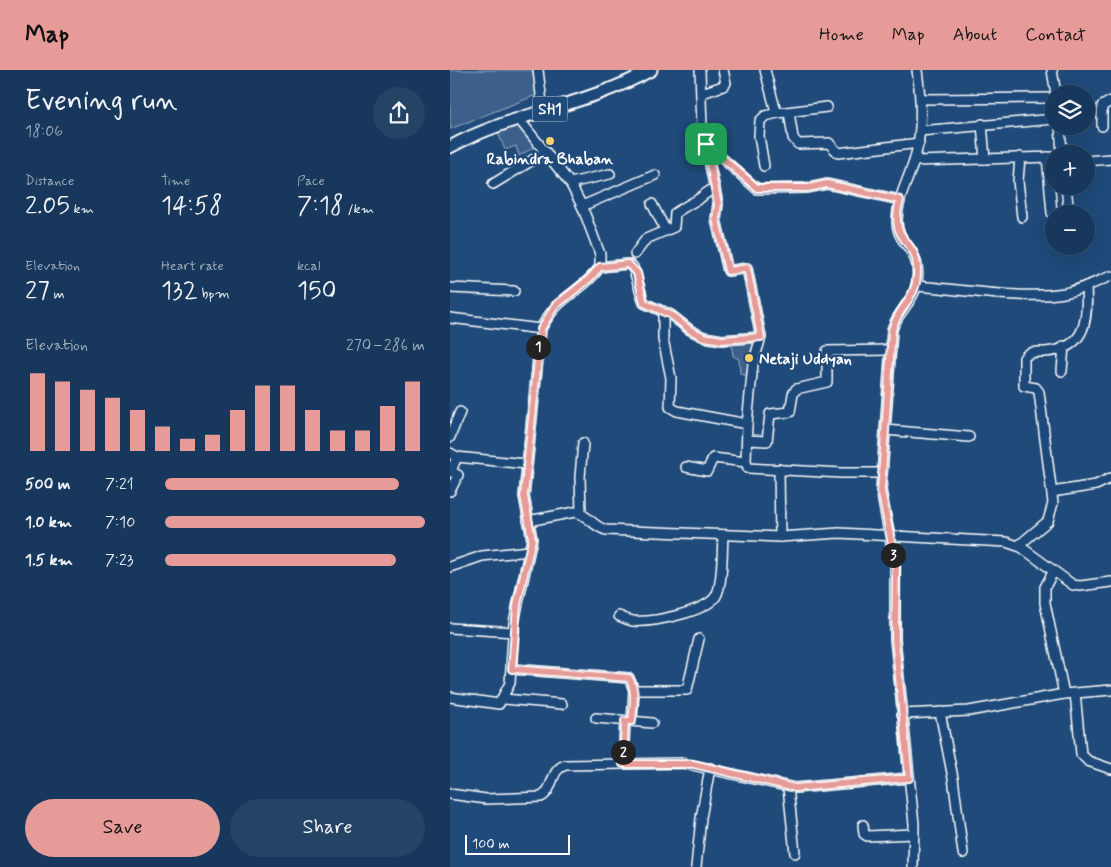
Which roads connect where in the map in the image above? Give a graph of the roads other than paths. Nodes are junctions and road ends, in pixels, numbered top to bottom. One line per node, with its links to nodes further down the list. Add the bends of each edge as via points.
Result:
1 (538, 70): 14 (street)
2 (649, 70): 14 (main road, SH1, via 614,89)
3 (700, 70): 9 (street)
4 (723, 70): 9 (street, via 726,82 723,86)
5 (765, 70): 16 (street)
6 (917, 70): 11 (street)
7 (1052, 70): 8 (street)
8 (1054, 85)
9 (702, 93): 23 (street, via 701,117)
10 (1045, 98): 11 (street)
11 (921, 99): 21 (street)
12 (1111, 101): 20 (street, via 1102,106)
13 (827, 107): 15 (street)
14 (543, 111): 17 (main road, SH1)
15 (790, 112): 16 (street); 22 (street, via 793,138 798,144 829,143 838,153)
16 (778, 113): 32 (street, via 765,116 760,121)
17 (518, 118): 24 (main road, SH1); 25 (street)
18 (1045, 120): 19 (street)
19 (982, 124): 21 (street); 28 (street)
20 (1102, 126)
21 (920, 130): 22 (street)
22 (919, 143): 31 (street)
23 (706, 144): 37 (street); 39 (street, via 757,188 808,188 827,184)
24 (450, 147)
25 (546, 152): 35 (street); 36 (street)
26 (1020, 157): 27 (street); 28 (street); 43 (street, via 1018,181)
27 (1045, 157)
28 (986, 158): 31 (street)
29 (1111, 159): 30 (street)
30 (1095, 160)
31 (915, 161): 39 (street)
32 (764, 166)
33 (610, 174): 35 (street)
34 (655, 175): 42 (street)
35 (570, 183): 42 (street)
36 (493, 184)
37 (715, 188): 44 (street, via 675,213 674,226); 55 (street, via 716,219 728,271 747,268)
38 (1067, 195): 41 (street)
39 (900, 200): 48 (street, via 897,228 916,257)
40 (652, 204): 44 (street)
41 (1068, 205)
42 (582, 206): 46 (street, via 600,254)
43 (1022, 217)
44 (666, 231): 45 (street, via 646,239)
45 (635, 254)
46 (600, 267): 52 (street, via 631,265 637,273 642,300); 54 (street, via 555,306)
47 (1111, 276): 49 (street)
48 (916, 286): 49 (street, via 1035,295 1065,293); 57 (street, via 894,324)
49 (1086, 286): 56 (street, via 1088,315 1081,335)
50 (450, 288): 51 (street)
51 (514, 291)
52 (663, 311): 55 (street, via 698,335 714,340); 60 (street, via 662,339 671,378 670,407)
53 (450, 318): 54 (street)
54 (541, 329): 68 (street)
55 (761, 337): 60 (street, via 753,364)
56 (1064, 346): 58 (street); 75 (street, via 1053,351 1028,353 1024,358 1024,386 1036,388 1039,394)
57 (890, 350): 61 (street); 64 (street, via 827,351 827,382 796,389 792,394 790,412 770,414 767,441)
58 (1062, 371)
59 (460, 412): 62 (street)
60 (747, 424): 64 (street)
61 (885, 430): 63 (street); 72 (street)
62 (450, 437)
63 (969, 437)
64 (747, 440): 67 (street)
65 (583, 442): 76 (street)
66 (454, 455): 68 (street); 71 (street)
67 (746, 462): 69 (street, via 713,458 707,471); 70 (street, via 751,470)
68 (526, 464): 77 (street, via 524,503)
69 (686, 467)
70 (779, 469): 72 (street); 80 (street)
71 (450, 471): 74 (street, via 458,475)
72 (881, 473): 79 (street, via 882,502)
73 (1111, 478): 75 (street, via 1096,485)
74 (450, 491)
75 (1052, 492): 81 (street, via 1048,521)
76 (581, 513): 77 (street, via 564,513); 78 (street, via 595,526 606,530)
77 (528, 521): 82 (street, via 532,539)
78 (723, 535): 80 (street); 86 (street, via 718,588 712,600 696,610 653,620 635,621)
79 (889, 535): 80 (street, via 823,533); 81 (street, via 1006,542); 99 (street, via 896,565 894,620)
80 (780, 537)
81 (1018, 546): 84 (street)
82 (529, 551): 83 (street, via 482,556); 88 (street)
83 (450, 567)
84 (1053, 572): 85 (street, via 1076,586); 94 (street, via 1045,587 1045,603)
85 (1111, 582)
86 (619, 616)
87 (450, 628): 88 (street)
88 (514, 632): 90 (street)
89 (699, 639): 91 (street, via 686,691)
90 (512, 669): 91 (street, via 625,677); 96 (street)
91 (634, 690): 101 (street)
92 (1111, 690): 93 (street)
93 (1076, 693): 94 (street); 105 (street, via 1081,754 1088,761)
94 (1064, 694): 98 (street, via 969,711)
95 (450, 697): 96 (street, via 497,704)
96 (504, 699): 97 (street)
97 (562, 704)
98 (940, 712): 99 (street); 112 (street)
99 (902, 714): 106 (street)
100 (596, 718): 101 (street)
101 (628, 721): 102 (street); 103 (street)
102 (652, 723)
103 (623, 764): 104 (street, via 678,762); 108 (street, via 562,765 544,795 534,798 486,799)
104 (710, 768): 107 (street); 113 (street)
105 (1111, 769)
106 (909, 778): 107 (street); 110 (street)
107 (788, 787): 111 (street)
108 (450, 794)
109 (863, 825): 110 (street, via 867,836)
110 (914, 834): 114 (street)
111 (794, 853)
112 (964, 853)
113 (696, 867)
114 (913, 867)

